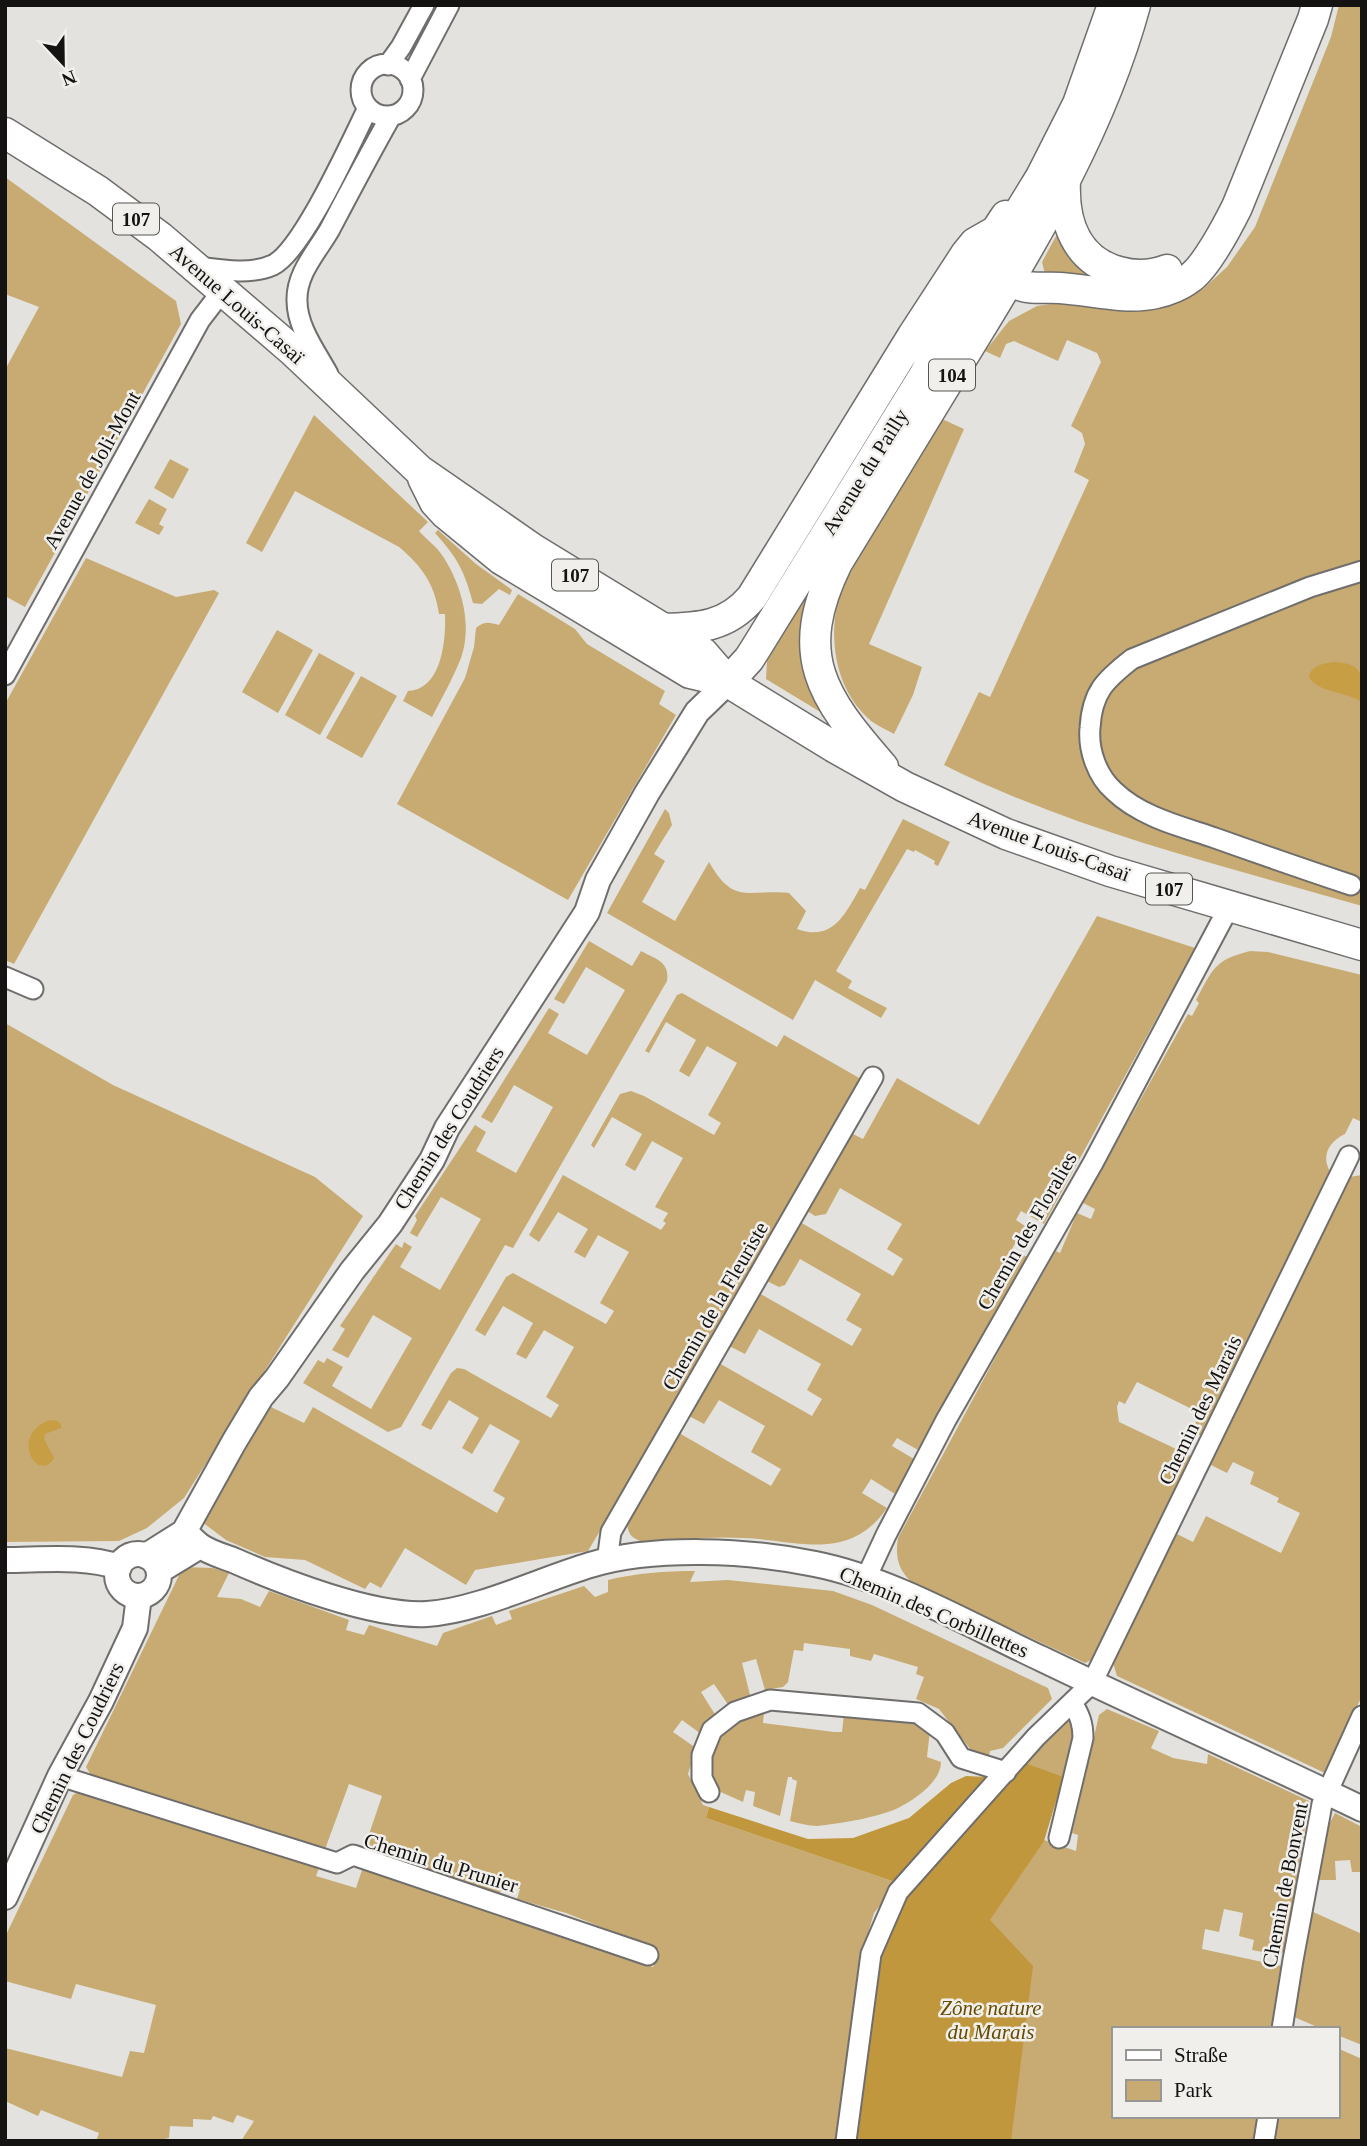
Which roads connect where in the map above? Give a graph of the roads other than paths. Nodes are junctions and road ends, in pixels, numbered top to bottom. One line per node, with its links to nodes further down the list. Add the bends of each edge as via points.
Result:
1 (424, 5): 7 (street)
2 (449, 5): 10 (street)
3 (1113, 5): 9 (main road, 104)
4 (1135, 5): 9 (main road, 104)
5 (1295, 5): 8 (main road)
6 (1317, 5): 8 (main road)
7 (388, 65): 10 (street, via 401,69); 11 (street, via 372,70 363,81 361,94)
8 (1293, 66): 15 (main road, via 1237,207)
9 (1100, 77): 14 (main road, Avenue du Pailly / 104, via 1099,110)
10 (410, 79): 12 (street, via 408,104)
11 (368, 108): 12 (street); 16 (street, via 309,222 282,259 256,269)
12 (391, 116): 19 (street, via 301,276 298,290 301,326)
13 (5, 133): 16 (main road, Avenue Louis-Casaï / 107, via 98,191)
14 (1046, 184): 15 (main road, via 1065,203 1074,239 1106,268 1148,276); 17 (main road, Avenue du Pailly / 104); 22 (main road, 104, via 1025,191 996,231 975,243 967,254 747,603 721,621); 25 (main road, Avenue du Pailly / 104, via 949,327 924,376 749,659)
15 (1214, 246): 17 (main road, via 1192,277 1157,293 1031,288)
16 (195, 267): 18 (main road, Avenue Louis-Casaï / 107)
17 (1010, 279): 23 (main road, Avenue du Pailly / 104, via 833,571 817,619)
18 (223, 290): 19 (main road, Avenue Louis-Casaï / 107); 24 (street, Avenue de Joli-Mont, via 200,320)
19 (338, 393): 20 (main road, Avenue Louis-Casaï / 107)
20 (419, 470): 22 (main road, Avenue Louis-Casaï / 107, via 533,550); 25 (main road, Avenue Louis-Casaï / 107, via 446,514 501,559 690,673)
21 (1362, 571): 27 (street, via 1310,587 1132,659 1108,677 1096,695 1089,737 1102,777 1112,790 1147,814)
22 (663, 629): 25 (main road, Avenue Louis-Casaï / 107, via 703,653)
23 (819, 673): 26 (main road, Avenue Louis-Casaï, via 844,721)
24 (5, 675)
25 (728, 682): 26 (main road, Avenue Louis-Casaï / 107); 34 (street, Chemin des Coudriers, via 697,712 598,880 587,912 447,1128 432,1160 261,1397 234,1442)
26 (900, 785): 28 (main road, Avenue Louis-Casaï / 107, via 1006,834)
27 (1352, 885)
28 (1229, 907): 29 (main road, Avenue Louis-Casaï / 107); 39 (street, Chemin des Floralies, via 1093,1163 946,1420)
29 (1354, 939)
30 (5, 977): 31 (street)
31 (33, 989)
32 (873, 1077): 36 (street, Chemin de la Fleuriste, via 611,1532)
33 (1349, 1156): 41 (street, Chemin des Marais)
34 (192, 1539): 36 (street, Chemin des Corbillettes, via 254,1569 328,1595 412,1614 456,1609); 37 (street)
35 (5, 1560): 38 (street, via 89,1561)
36 (607, 1561): 39 (street, Chemin des Corbillettes, via 657,1554 756,1555)
37 (152, 1563): 38 (street, via 132,1555); 40 (street, via 157,1585)
38 (119, 1567): 40 (street, via 121,1587)
39 (866, 1578): 41 (street, Chemin des Corbillettes)
40 (139, 1596): 45 (street, Chemin des Coudriers, via 135,1628 102,1701)
41 (1092, 1684): 42 (street); 47 (street, Chemin des Corbillettes)
42 (1072, 1703): 44 (street); 49 (street, via 1083,1726 1083,1738)
43 (1362, 1716): 47 (street, Chemin de Bonvent)
44 (1006, 1772): 46 (street, via 961,1758 945,1733 918,1713 770,1700 735,1712 712,1730 702,1755 702,1777); 54 (street, via 898,1892 876,1941)
45 (60, 1776): 50 (street, Chemin des Coudriers); 51 (street, Chemin du Prunier, via 337,1863 353,1855)
46 (709, 1792)
47 (1327, 1792): 48 (street, Chemin des Corbillettes); 52 (street, Chemin de Bonvent, via 1316,1827)
48 (1362, 1809)
49 (1059, 1838)
50 (5, 1897)
51 (648, 1955)
52 (1283, 2027)
53 (1268, 2118): 55 (street)
54 (846, 2141)
55 (1264, 2141)

